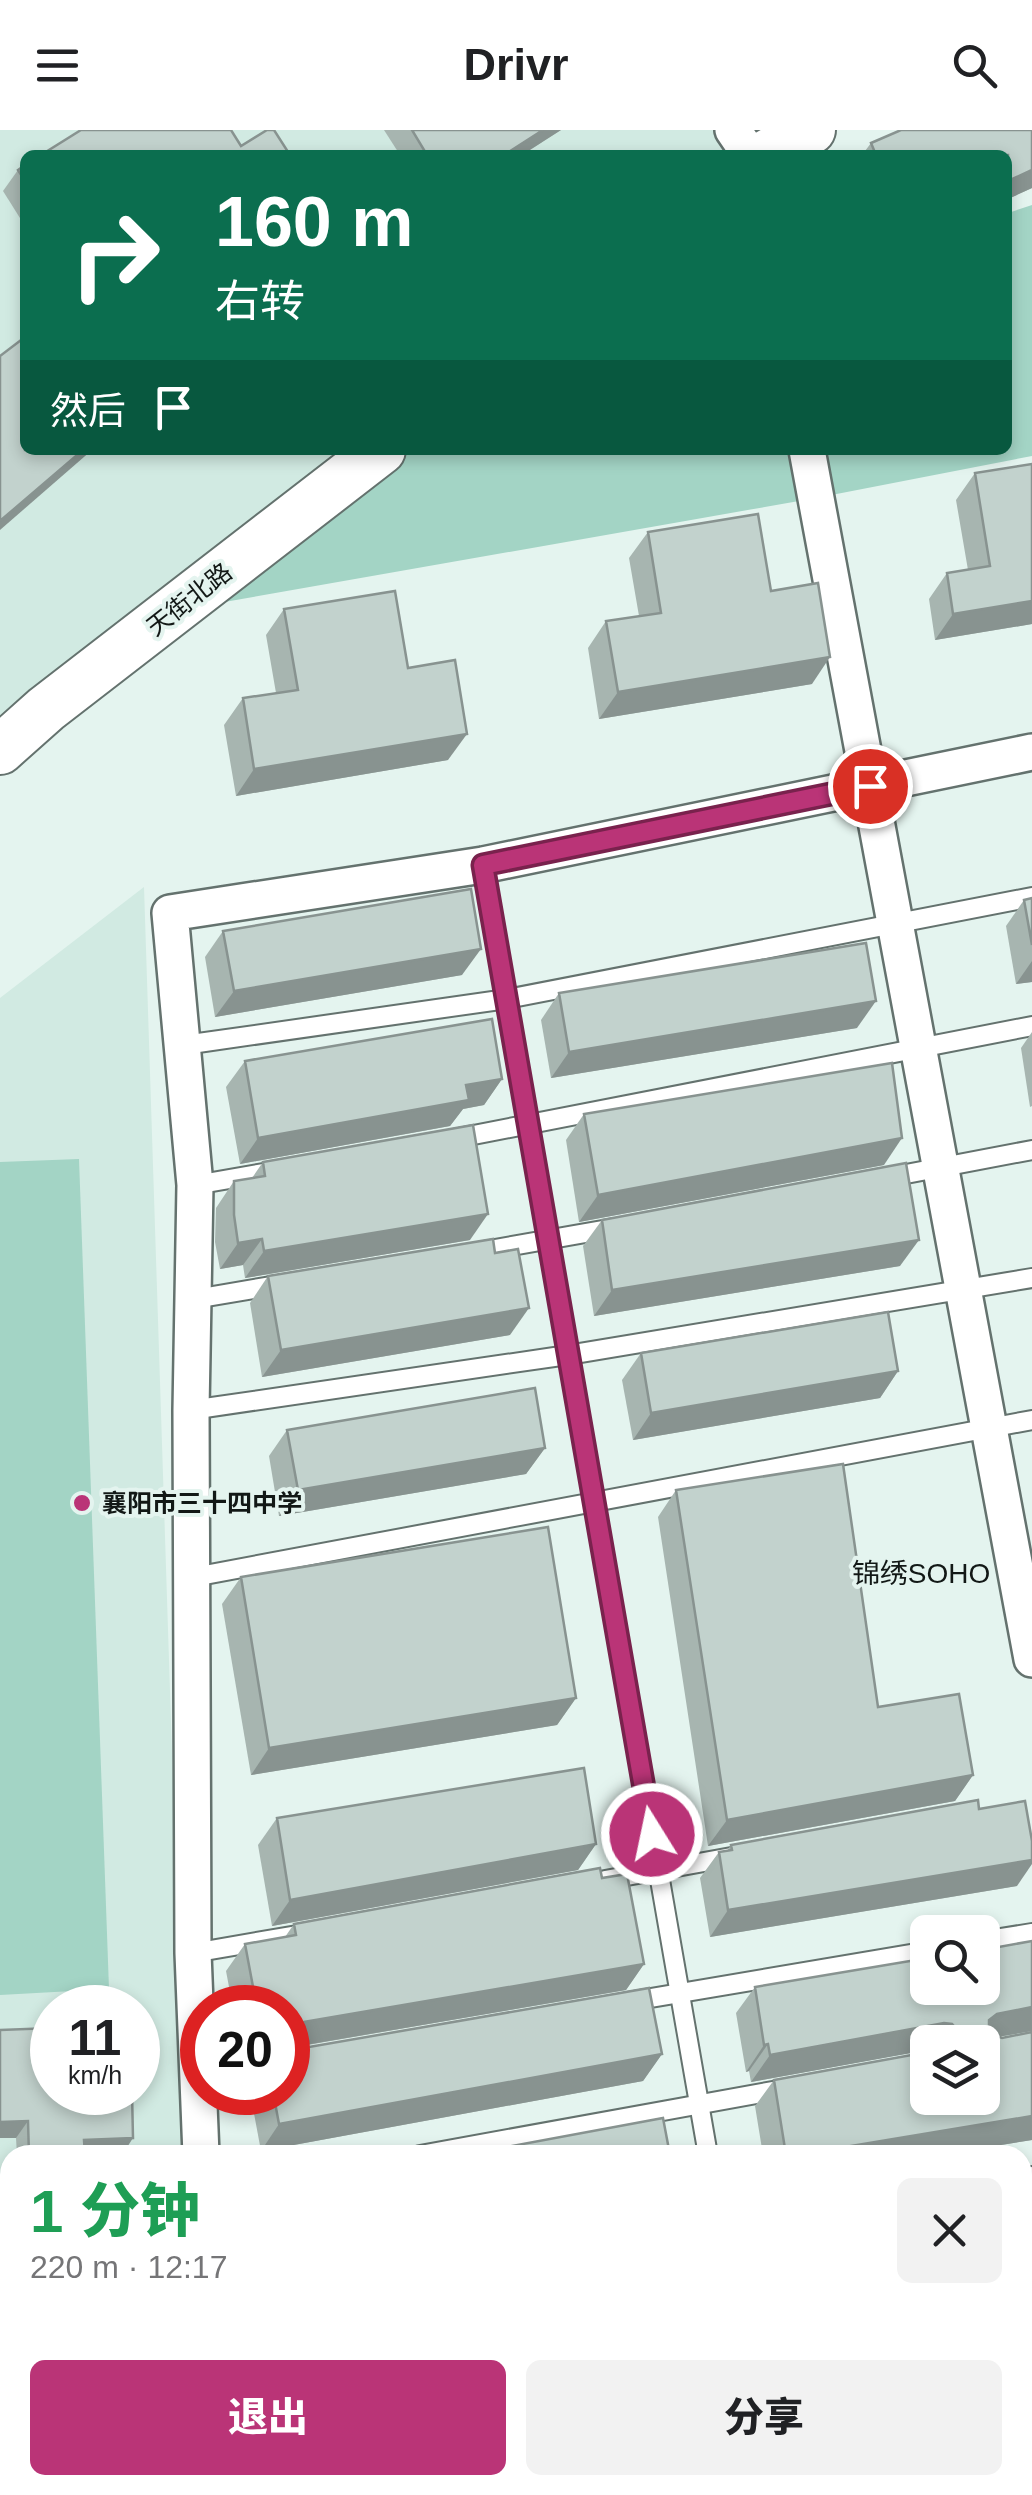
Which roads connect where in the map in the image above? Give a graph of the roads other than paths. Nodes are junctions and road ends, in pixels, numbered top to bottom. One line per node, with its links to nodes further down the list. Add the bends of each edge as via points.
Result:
1 (810, 130): 2 (street)
2 (773, 150)
3 (375, 455): 5 (street, 天街北路)
4 (808, 455): 7 (street)
5 (0, 750)
6 (1032, 752): 7 (street)
7 (870, 786): 8 (street); 10 (street)
8 (483, 865): 11 (lane); 13 (street, via 170,913)
9 (1032, 898): 10 (lane)
10 (896, 924): 11 (lane); 14 (street)
11 (507, 999): 13 (lane); 15 (lane)
12 (1032, 1026): 14 (lane)
13 (184, 1044): 21 (street)
14 (918, 1048): 15 (lane); 19 (street)
15 (529, 1125): 16 (lane); 23 (lane)
16 (430, 1142)
17 (1032, 1150): 19 (lane)
18 (293, 1167): 21 (lane)
19 (940, 1167): 20 (lane); 27 (street)
20 (862, 1182)
21 (195, 1185): 28 (street)
22 (627, 1226): 23 (lane)
23 (548, 1240): 24 (lane); 29 (lane)
24 (450, 1256)
25 (1032, 1278): 27 (lane)
26 (293, 1282): 28 (lane)
27 (964, 1289): 29 (lane); 32 (street)
28 (195, 1299): 30 (street)
29 (568, 1355): 30 (lane); 33 (lane)
30 (191, 1410): 34 (street)
31 (1032, 1420): 32 (lane)
32 (989, 1428): 33 (lane); 35 (street)
33 (595, 1504): 34 (lane); 37 (lane)
34 (194, 1577): 42 (street)
35 (1032, 1659)
36 (752, 1853): 37 (lane)
37 (658, 1870): 38 (lane); 45 (lane)
38 (581, 1884)
39 (329, 1929): 42 (lane)
40 (1032, 1933): 41 (lane)
41 (1000, 1938)
42 (193, 1954): 44 (street)
43 (910, 1954): 45 (lane)
44 (195, 1985)
45 (680, 1993): 46 (lane); 48 (lane)
46 (602, 2007)
47 (794, 2087): 48 (lane)
48 (699, 2104): 51 (lane); 52 (lane)
49 (201, 2115): 50 (street)
50 (201, 2145)
51 (475, 2145)
52 (706, 2145)

